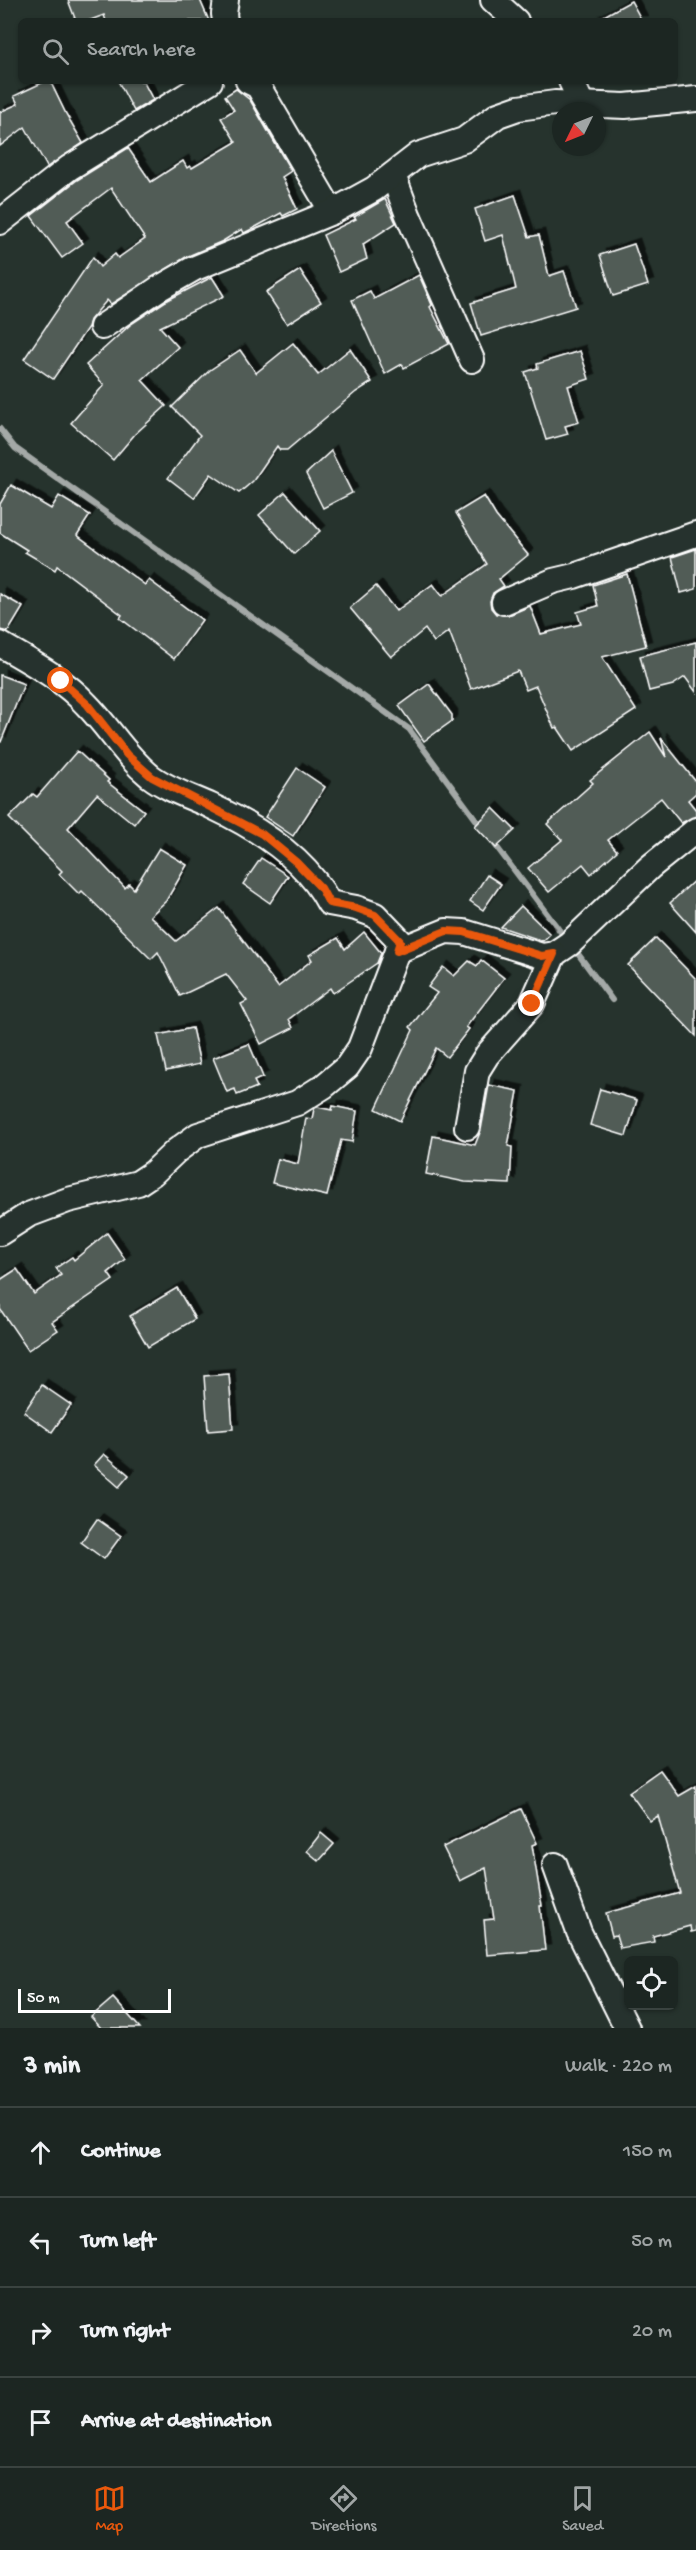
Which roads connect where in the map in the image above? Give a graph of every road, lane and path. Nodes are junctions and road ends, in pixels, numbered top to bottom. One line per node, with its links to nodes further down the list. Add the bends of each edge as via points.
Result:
1 (226, 0): 3 (street)
2 (493, 0): 4 (street)
3 (225, 18)
4 (513, 18)
5 (205, 84): 14 (street, via 69,168)
6 (254, 84): 13 (street)
7 (572, 84): 9 (street)
8 (696, 99): 11 (street)
9 (581, 102)
10 (552, 103): 12 (street, via 498,115 464,141 418,155)
11 (606, 105)
12 (393, 175): 13 (street); 16 (street)
13 (332, 212): 15 (street, via 194,269)
14 (0, 222)
15 (102, 327)
16 (472, 360)
17 (696, 534): 18 (street, via 553,581)
18 (504, 602)
19 (0, 644): 21 (street, via 61,681 87,704 127,755 152,777 262,834 315,882 329,903 375,915 400,941)
20 (696, 830): 22 (street)
21 (397, 951): 22 (street, via 446,931 464,932 542,956); 24 (street, via 360,1048 347,1067 324,1086 297,1102 198,1135 138,1183 68,1200 28,1215)
22 (554, 954): 23 (street, via 532,1004 477,1071)
23 (467, 1127)
24 (0, 1233)
25 (555, 1865): 26 (street, via 579,1932)
26 (627, 2028)

